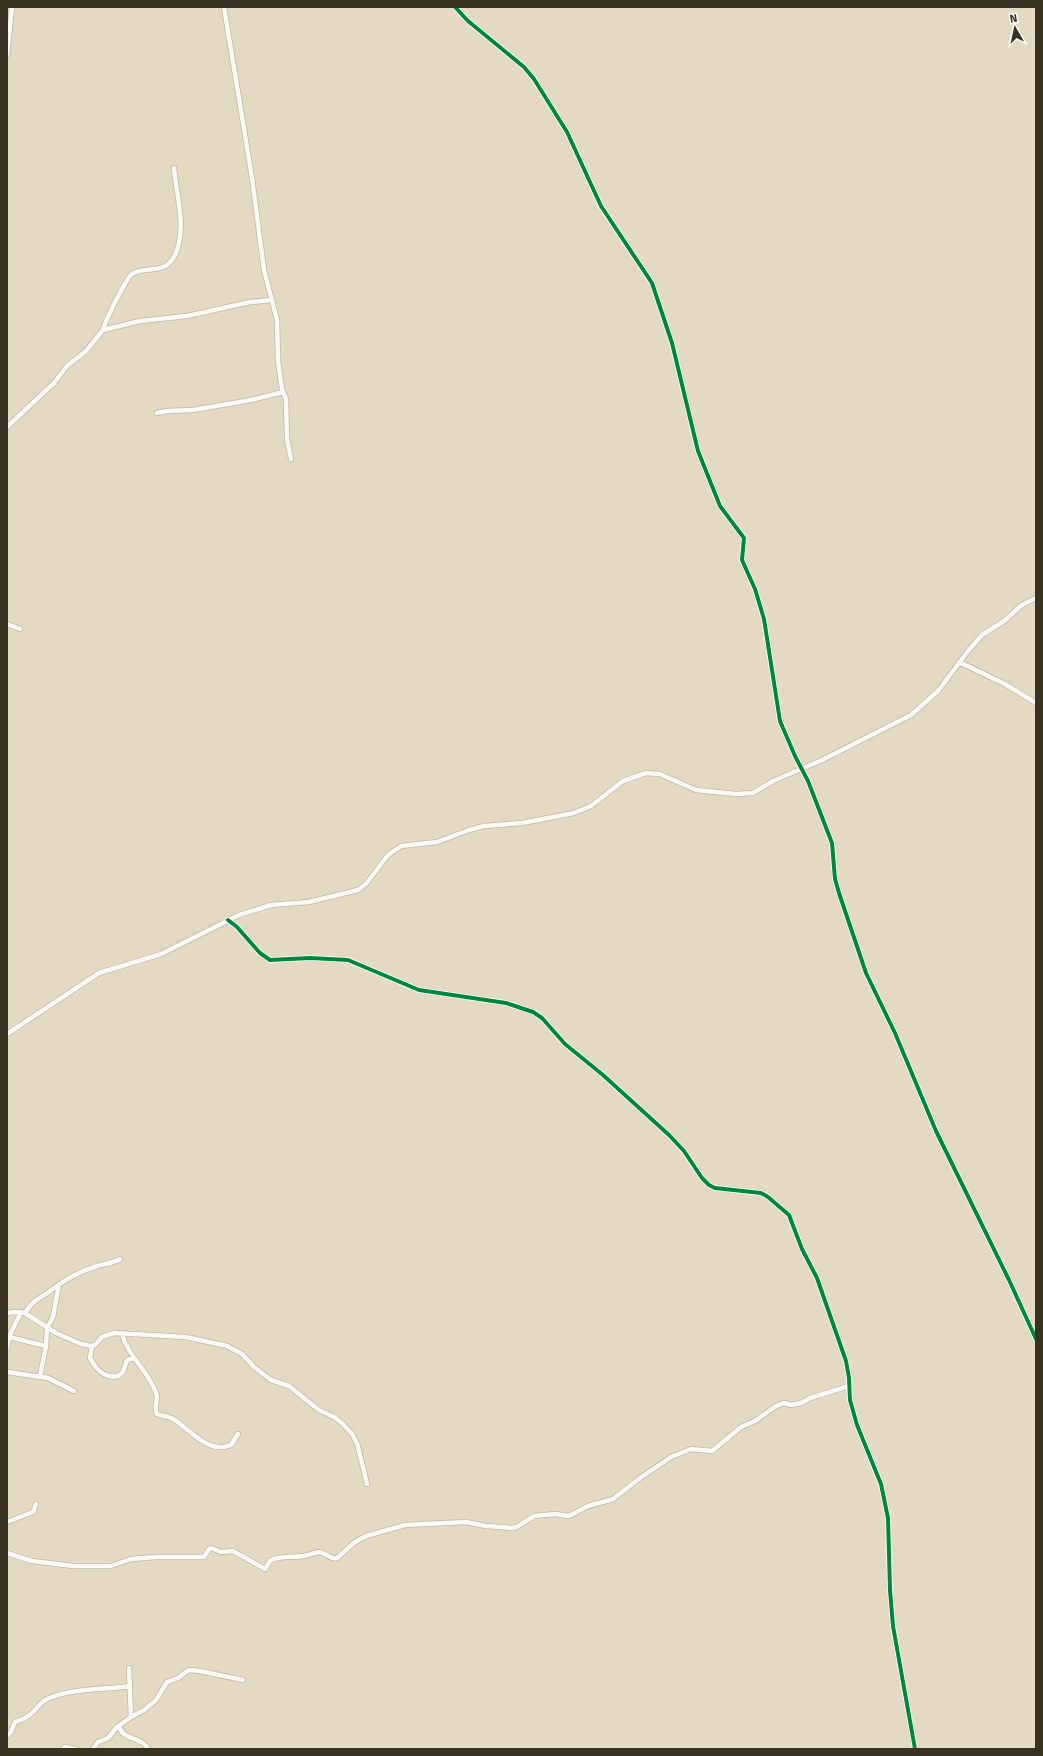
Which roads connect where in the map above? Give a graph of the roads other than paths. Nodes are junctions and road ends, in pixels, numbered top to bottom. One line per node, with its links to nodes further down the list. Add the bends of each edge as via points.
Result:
1 (12, 7): 4 (street)
2 (224, 7): 6 (street, via 264,270)
3 (455, 7): 17 (street, via 468,21 524,67 534,79 567,132 601,206 652,283 672,343 698,451 720,506 744,538 742,560 764,619 780,721)
4 (7, 55)
5 (174, 168): 7 (street, via 180,240 174,258 162,268 136,272 130,276 123,285)
6 (272, 300): 7 (street, via 250,302 187,316 140,321); 8 (street, via 278,327 278,361)
7 (103, 330): 10 (street, via 54,383)
8 (283, 392): 9 (street, via 193,410); 11 (street, via 286,399 287,442)
9 (157, 413)
10 (7, 427)
11 (291, 459)
12 (1036, 598): 15 (street, via 987,630)
13 (7, 624): 14 (street)
14 (20, 629)
15 (959, 662): 16 (street, via 1005,684); 17 (street, via 935,695 911,716)
16 (1036, 704)
17 (802, 768): 18 (street, via 749,794 696,790 656,773 638,775 617,785 591,806 579,812 522,823 484,826 437,842 401,846 388,855 366,884 356,891 309,902 271,905); 27 (street, via 832,843 833,866 839,893 870,983 892,1027 936,1131)
18 (228, 920): 19 (street, via 162,954 99,973); 34 (street, via 270,960 348,960 419,990 511,1004 538,1015 565,1044 670,1135 709,1185 715,1188 758,1192 788,1213 835,1326 846,1360)
19 (7, 1034)
20 (120, 1259): 21 (street, via 77,1273)
21 (59, 1284): 23 (street, via 35,1299); 24 (street, via 53,1317)
22 (7, 1313): 23 (street)
23 (23, 1313): 24 (street); 26 (street)
24 (47, 1328): 28 (street); 29 (street, via 75,1342)
25 (122, 1334): 29 (street, via 105,1335); 31 (street, via 126,1347); 37 (street, via 186,1337 217,1343 240,1352 271,1380 289,1386 319,1410 343,1424 357,1443)
26 (9, 1337): 28 (street); 30 (street)
27 (1036, 1339)
28 (46, 1346): 33 (street)
29 (92, 1346): 31 (street, via 90,1358 106,1376 118,1376 127,1360)
30 (7, 1348)
31 (134, 1358): 36 (street, via 156,1392 157,1414 174,1419 188,1432 215,1447 231,1445)
32 (7, 1372): 33 (street)
33 (40, 1376): 35 (street)
34 (849, 1386): 40 (street, via 801,1403 784,1403 776,1406 741,1427 712,1451 691,1449 671,1457 609,1501 588,1506 569,1516 555,1514 530,1517 514,1528 466,1522 414,1524 366,1536 334,1559 319,1552 272,1559 265,1569 233,1551 221,1552 212,1548 204,1557 138,1558 110,1566 58,1565 32,1561); 51 (street, via 857,1425 878,1476 886,1504 893,1626)
35 (74, 1391)
36 (238, 1434)
37 (367, 1484)
38 (36, 1504): 39 (street, via 30,1514)
39 (7, 1522)
40 (7, 1553)
41 (129, 1668): 43 (street)
42 (243, 1680): 44 (street, via 189,1670 167,1682 156,1700)
43 (130, 1686): 44 (street); 46 (street, via 68,1692 49,1698 26,1718 15,1722)
44 (131, 1717): 45 (street)
45 (119, 1728): 49 (street, via 108,1738 98,1742); 50 (street, via 129,1737 145,1743)
46 (7, 1736)
47 (63, 1749): 48 (street)
48 (76, 1749)
49 (93, 1749)
50 (148, 1749)
51 (915, 1749)

